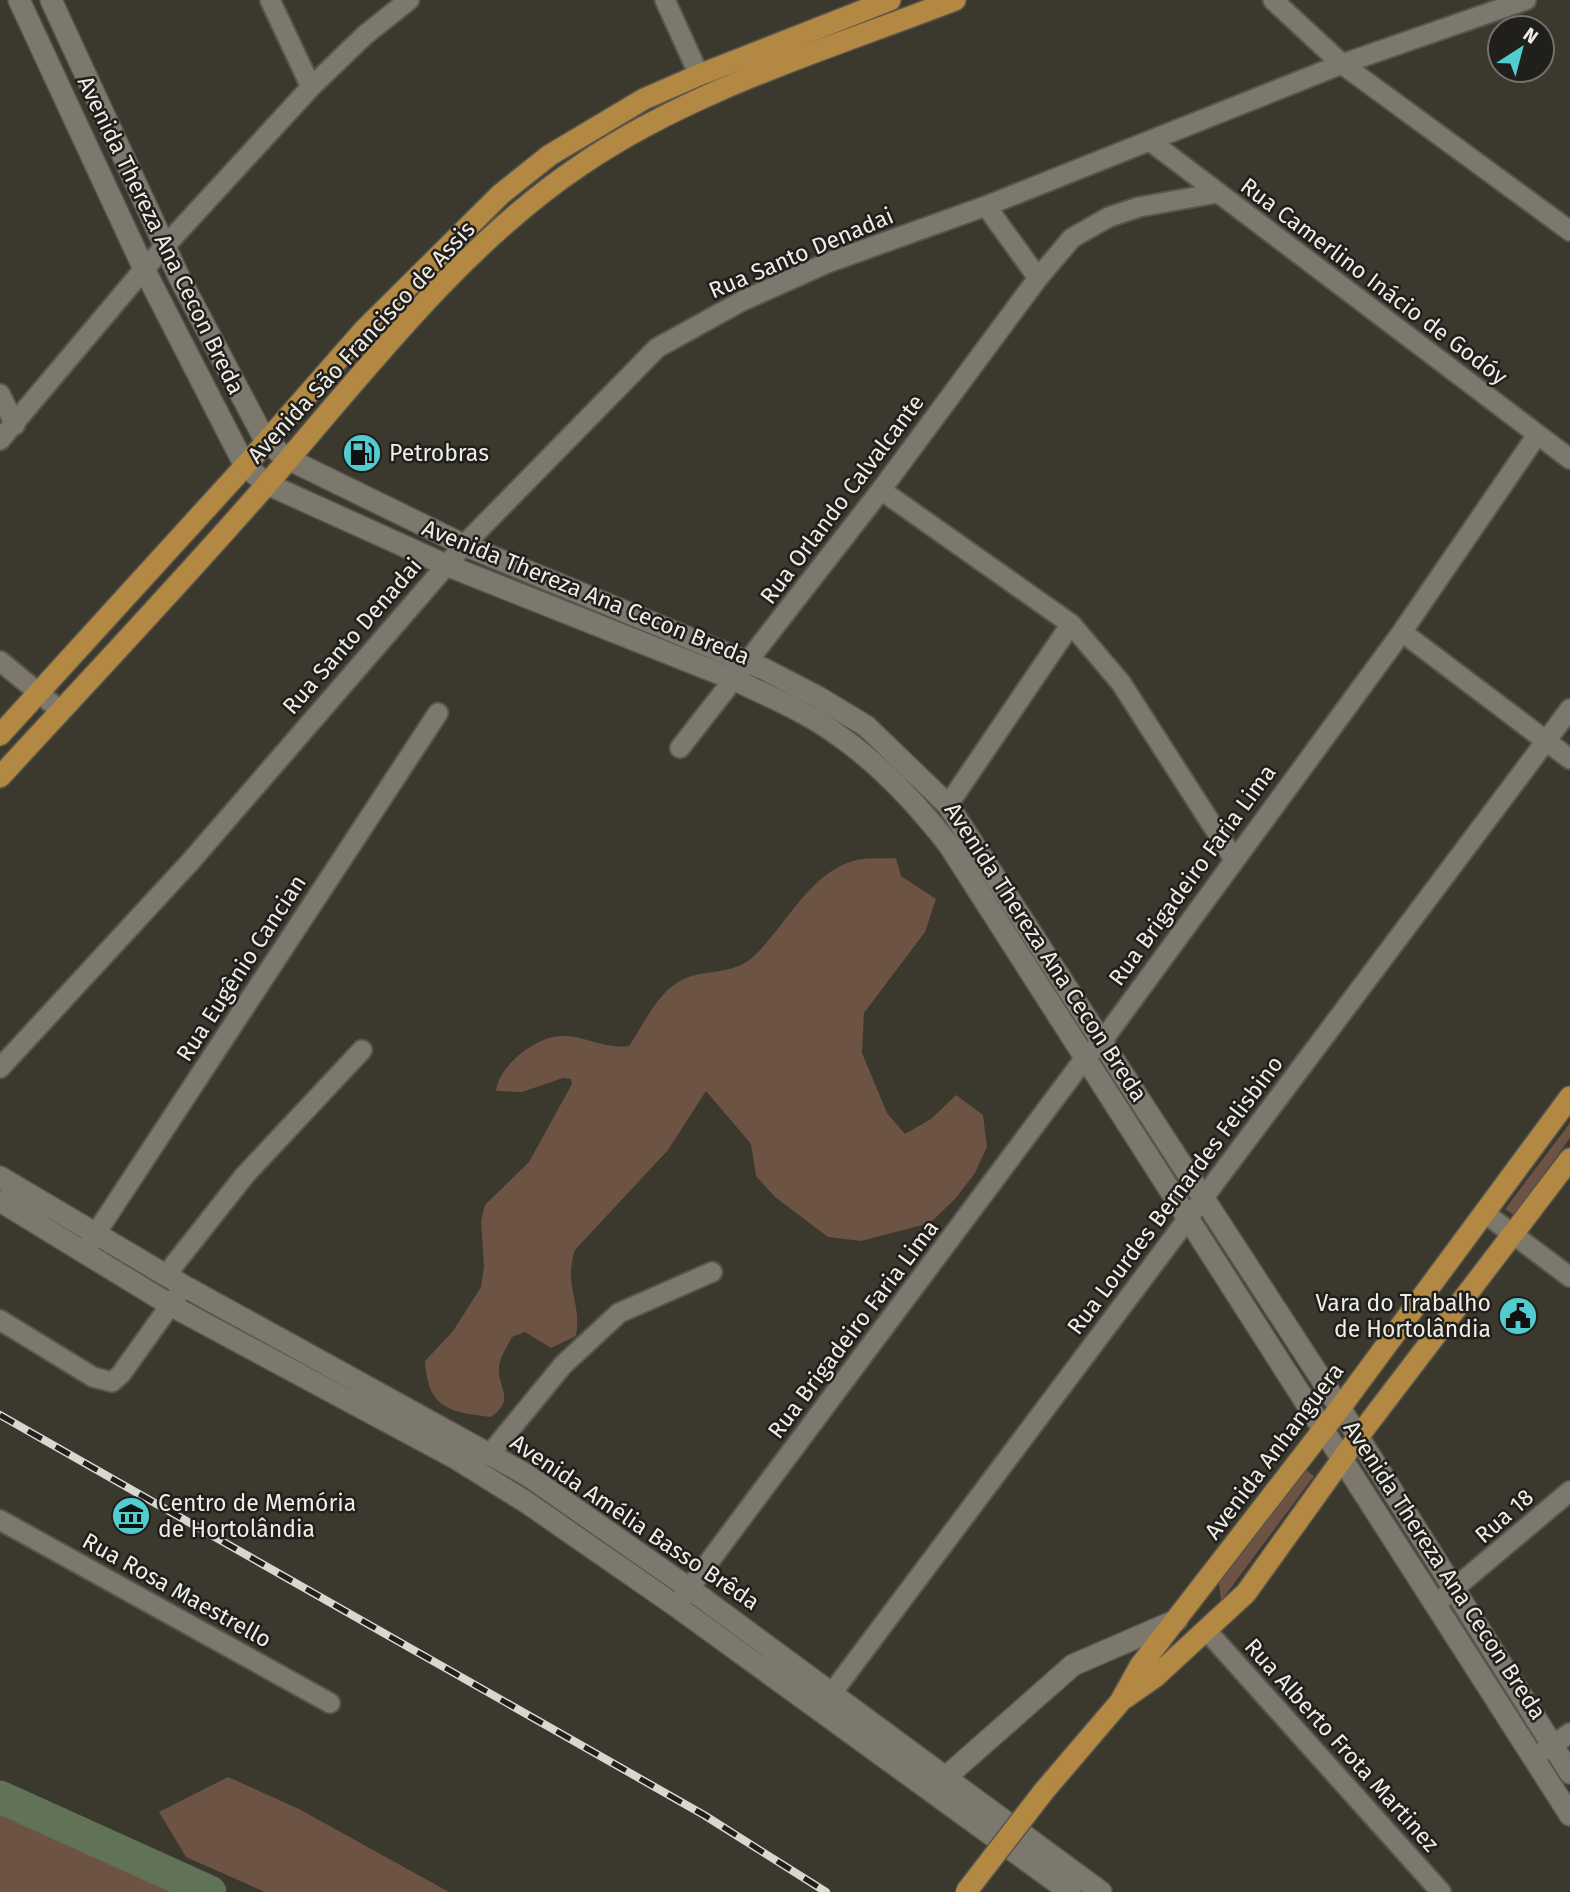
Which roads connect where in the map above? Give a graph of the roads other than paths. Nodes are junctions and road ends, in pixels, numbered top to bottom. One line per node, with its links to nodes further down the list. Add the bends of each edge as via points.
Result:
1 (19, 0): 18 (main road, Avenida Thereza Ana Cecon Breda)
2 (51, 0): 17 (main road, Avenida Thereza Ana Cecon Breda)
3 (270, 0): 12 (street)
4 (410, 0): 12 (street, via 365,35)
5 (666, 0): 11 (street)
6 (890, 0): 11 (main road, Avenida São Francisco de Assis)
7 (956, 0): 25 (main road, Avenida São Francisco de Assis, via 705,97 581,164 468,260)
8 (1273, 0): 10 (street)
9 (1527, 0): 10 (street, Rua Santo Denadai)
10 (1342, 64): 13 (street, Rua Santo Denadai); 16 (street)
11 (699, 75): 24 (main road, Avenida São Francisco de Assis, via 645,99 550,155 501,194 414,277)
12 (312, 87): 17 (street)
13 (1150, 141): 14 (street, Rua Camerlino Inácio de Godóy); 15 (street, Rua Santo Denadai)
14 (1217, 193): 19 (street, Rua Orlando Calvalcante, via 1109,217 1072,238); 22 (street, Rua Camerlino Inácio de Godóy)
15 (986, 205): 19 (street); 30 (street, Rua Santo Denadai, via 827,263 742,301 657,348)
16 (1570, 231)
17 (165, 247): 18 (street); 24 (main road, Avenida Thereza Ana Cecon Breda)
18 (145, 270): 21 (street); 27 (main road, Avenida Thereza Ana Cecon Breda)
19 (1038, 278): 29 (street, Rua Orlando Calvalcante)
20 (0, 394): 21 (street)
21 (15, 425): 23 (street)
22 (1537, 435): 26 (street, Rua Camerlino Inácio de Godóy); 33 (street, Rua Brigadeiro Faria Lima)
23 (0, 440)
24 (266, 442): 25 (main road, Avenida Thereza Ana Cecon Breda); 27 (main road, Avenida São Francisco de Assis)
25 (288, 459): 28 (main road, Avenida São Francisco de Assis); 30 (main road, Avenida Thereza Ana Cecon Breda)
26 (1570, 459)
27 (245, 466): 28 (main road, Avenida Thereza Ana Cecon Breda); 37 (main road, Avenida São Francisco de Assis)
28 (267, 484): 31 (main road, Avenida Thereza Ana Cecon Breda); 39 (main road, Avenida São Francisco de Assis)
29 (881, 490): 32 (street); 35 (street, Rua Orlando Calvalcante)
30 (464, 545): 31 (street, Rua Santo Denadai); 35 (main road, Avenida Thereza Ana Cecon Breda)
31 (446, 565): 36 (main road, Avenida Thereza Ana Cecon Breda); 51 (street, Rua Santo Denadai, via 191,861)
32 (1071, 624): 46 (street); 47 (street, via 1121,683)
33 (1402, 632): 42 (street); 47 (street, Rua Brigadeiro Faria Lima)
34 (0, 661): 37 (street)
35 (747, 663): 36 (street, Rua Orlando Calvalcante); 46 (main road, Avenida Thereza Ana Cecon Breda, via 866,726)
36 (733, 679): 43 (street, Rua Orlando Calvalcante); 50 (main road, Avenida Thereza Ana Cecon Breda, via 837,734 924,813)
37 (37, 692): 39 (street); 41 (main road, Avenida São Francisco de Assis)
38 (1570, 709): 42 (street, Rua Lourdes Bernardes Felisbino)
39 (61, 710): 45 (main road, Avenida São Francisco de Assis)
40 (438, 713): 59 (street, Rua Eugênio Cancian)
41 (0, 735)
42 (1545, 741): 44 (street); 55 (street, Rua Lourdes Bernardes Felisbino)
43 (680, 748)
44 (1570, 759)
45 (0, 777)
46 (948, 805): 48 (main road, Avenida Thereza Ana Cecon Breda)
47 (1234, 859): 48 (street, Rua Brigadeiro Faria Lima)
48 (1103, 1040): 50 (street, Rua Brigadeiro Faria Lima); 55 (main road, Avenida Thereza Ana Cecon Breda)
49 (362, 1050): 64 (street, via 245,1175)
50 (1085, 1058): 58 (main road, Avenida Thereza Ana Cecon Breda); 75 (street, Rua Brigadeiro Faria Lima)
51 (0, 1068)
52 (1570, 1097): 57 (main road, Avenida Anhanguera)
53 (1570, 1159): 60 (main road, Avenida Anhanguera)
54 (0, 1177): 59 (main road, Avenida Amélia Basso Brêda)
55 (1202, 1200): 58 (street, Rua Lourdes Bernardes Felisbino); 67 (main road, Avenida Thereza Ana Cecon Breda)
56 (0, 1201): 61 (main road, Avenida Amélia Basso Brêda)
57 (1486, 1214): 60 (street); 67 (main road, Avenida Anhanguera)
58 (1188, 1219): 68 (main road, Avenida Thereza Ana Cecon Breda); 84 (street, Rua Lourdes Bernardes Felisbino)
59 (96, 1232): 61 (street, Rua Eugênio Cancian); 64 (main road, Avenida Amélia Basso Brêda)
60 (1513, 1236): 63 (street); 69 (main road, Avenida Anhanguera)
61 (85, 1251): 65 (main road, Avenida Amélia Basso Brêda)
62 (712, 1272): 70 (street, via 619,1313 563,1365)
63 (1570, 1276)
64 (175, 1280): 65 (street); 70 (main road, Avenida Amélia Basso Brêda)
65 (172, 1306): 66 (street, via 112,1382 93,1377); 78 (main road, Avenida Amélia Basso Brêda, via 457,1459)
66 (0, 1320)
67 (1340, 1408): 68 (main road, Avenida Anhanguera); 69 (main road, Avenida Thereza Ana Cecon Breda)
68 (1324, 1429): 71 (main road, Avenida Thereza Ana Cecon Breda); 74 (main road, Avenida Anhanguera)
69 (1358, 1437): 71 (main road, Avenida Anhanguera); 76 (main road, Avenida Thereza Ana Cecon Breda)
70 (490, 1454): 75 (main road, Avenida Amélia Basso Brêda)
71 (1343, 1459): 77 (main road, Avenida Thereza Ana Cecon Breda); 79 (main road, Avenida Anhanguera)
72 (1570, 1491): 76 (street, Rua 18)
73 (0, 1520): 86 (street, Rua Rosa Maestrello)
74 (1205, 1585): 79 (main road); 80 (main road, Avenida Anhanguera)
75 (690, 1588): 78 (street, Rua Brigadeiro Faria Lima); 84 (main road, Avenida Amélia Basso Brêda)
76 (1456, 1590): 77 (street, Rua 18); 87 (main road, Avenida Thereza Ana Cecon Breda)
77 (1437, 1603): 88 (main road, Avenida Thereza Ana Cecon Breda)
78 (676, 1606): 84 (main road, Avenida Amélia Basso Brêda)
79 (1230, 1610): 81 (main road, Avenida Anhanguera)
80 (1177, 1620): 82 (main road); 83 (main road, Avenida Anhanguera)
81 (1207, 1632): 85 (main road, Avenida Anhanguera); 95 (street, Rua Alberto Frota Martinez)
82 (1109, 1649): 83 (main road); 90 (main road, via 1073,1665)
83 (1140, 1666): 85 (main road, Avenida Anhanguera)
84 (826, 1701): 90 (main road, Avenida Amélia Basso Brêda); 93 (main road, Avenida Amélia Basso Brêda)
85 (1120, 1702): 92 (main road, Avenida Anhanguera, bridge)
86 (330, 1703)
87 (1561, 1739): 88 (street); 89 (main road, Avenida Thereza Ana Cecon Breda)
88 (1534, 1757): 91 (main road, Avenida Thereza Ana Cecon Breda)
89 (1570, 1773)
90 (946, 1777): 94 (main road, Avenida Amélia Basso Brêda)
91 (1570, 1815)
92 (966, 1892)
93 (1070, 1892)
94 (1101, 1892)
95 (1441, 1892)

